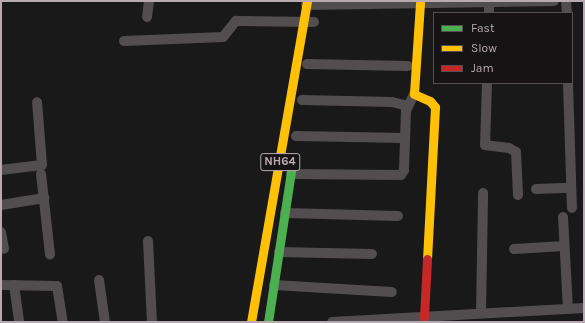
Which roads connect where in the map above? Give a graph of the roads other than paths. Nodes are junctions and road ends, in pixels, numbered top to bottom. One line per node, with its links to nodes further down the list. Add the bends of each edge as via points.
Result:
1 (149, 1): 10 (street)
2 (552, 1): 5 (street)
3 (566, 1): 9 (street)
4 (459, 2): 7 (street); 8 (street)
5 (506, 2): 8 (street)
6 (311, 3): 7 (street); 11 (main road, NH64)
7 (415, 3): 18 (main road)
8 (489, 8)
9 (567, 12)
10 (147, 17)
11 (310, 24): 12 (street, via 236,21 223,37); 58 (main road, NH64)
12 (124, 41)
13 (309, 50): 15 (main road)
14 (408, 66): 15 (street)
15 (307, 68)
16 (487, 84): 30 (street, via 485,144 510,148 516,152)
17 (568, 84): 27 (street)
18 (414, 94): 21 (street); 53 (main road, via 430,101 435,107)
19 (302, 100): 21 (street, via 392,102)
20 (37, 102): 24 (street, via 42,165)
21 (408, 106): 22 (street)
22 (405, 138): 23 (street); 26 (street, via 404,170 401,175)
23 (296, 140): 26 (main road, NH64)
24 (1, 170)
25 (41, 174): 31 (street)
26 (291, 174): 34 (main road, NH64)
27 (570, 188): 28 (street); 33 (street)
28 (536, 189)
29 (483, 193): 52 (street)
30 (518, 195)
31 (44, 198): 32 (street); 43 (street)
32 (1, 205)
33 (572, 208)
34 (285, 213): 35 (street); 42 (main road, NH64)
35 (398, 216)
36 (562, 218): 39 (street)
37 (1, 232): 40 (street)
38 (148, 241): 57 (street)
39 (564, 246): 41 (street); 51 (street)
40 (4, 249)
41 (514, 249)
42 (279, 252): 44 (street); 48 (main road, NH64)
43 (50, 254)
44 (372, 254)
45 (99, 280): 56 (street)
46 (1, 285): 47 (street)
47 (14, 285): 54 (street); 55 (street, via 57,286)
48 (274, 285): 49 (street); 59 (main road, NH64)
49 (392, 292)
50 (584, 308): 51 (street)
51 (568, 309): 52 (street)
52 (481, 314): 53 (street)
53 (424, 317): 60 (street)
54 (19, 322)
55 (63, 322)
56 (105, 322)
57 (152, 322)
58 (251, 322)
59 (268, 322)
60 (332, 322)

